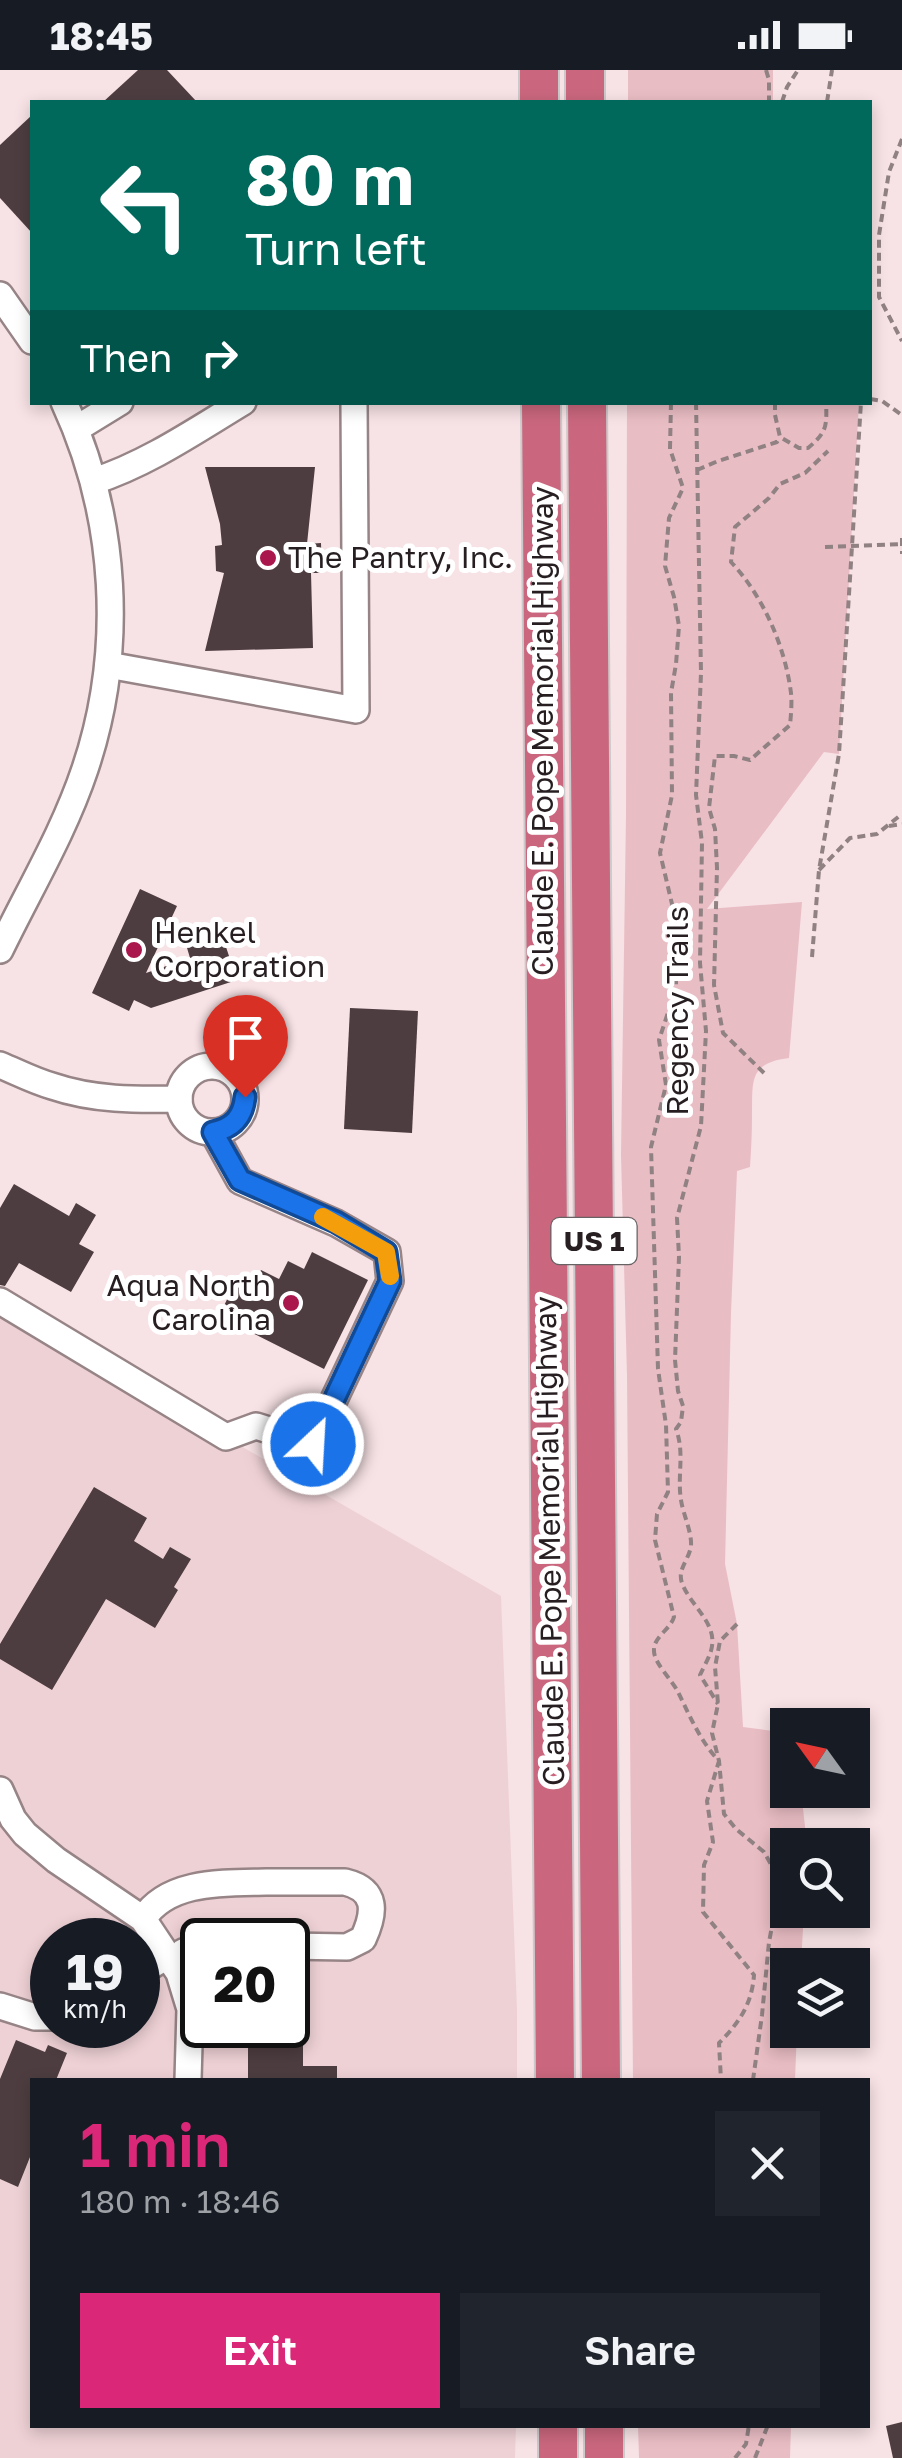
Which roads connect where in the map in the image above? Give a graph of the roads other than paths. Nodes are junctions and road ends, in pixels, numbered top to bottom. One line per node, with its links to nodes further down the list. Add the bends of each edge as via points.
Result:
1 (539, 70): 3 (highway)
2 (585, 70): 4 (highway)
3 (539, 100)
4 (585, 100)
5 (0, 296): 6 (street)
6 (30, 338)
7 (65, 405): 13 (street)
8 (115, 405): 13 (street)
9 (238, 405): 14 (street, via 173,445)
10 (354, 405): 15 (street, via 356,710)
11 (541, 405): 32 (highway, Claude E. Pope Memorial Highway / US 1)
12 (587, 405): 33 (highway, Claude E. Pope Memorial Highway / US 1)
13 (76, 429): 14 (street)
14 (94, 481): 15 (street, via 106,546)
15 (108, 665): 16 (street, via 84,770)
16 (0, 950)
17 (0, 1064): 18 (street, via 84,1094)
18 (179, 1100): 19 (street, via 193,1126); 19 (street, via 186,1078 206,1066 236,1076 244,1108 233,1125)
19 (213, 1132): 20 (street, via 240,1180 386,1252 390,1281 313,1444 256,1426 226,1437)
20 (0, 1301)
21 (0, 1790): 22 (street, via 25,1834)
22 (141, 1918)
23 (143, 1918): 25 (street, via 182,1890 212,1883 358,1885 370,1898 372,1919 363,1939 347,1947)
24 (160, 1944): 27 (street)
25 (310, 1946)
26 (180, 1954): 27 (street)
27 (171, 1960): 28 (street); 31 (street, via 190,2009)
28 (160, 1965)
29 (0, 2006): 30 (street)
30 (30, 2015)
31 (188, 2078)
32 (555, 2078)
33 (601, 2078)
34 (558, 2428): 36 (highway)
35 (604, 2428): 37 (highway)
36 (558, 2458)
37 (604, 2458)

